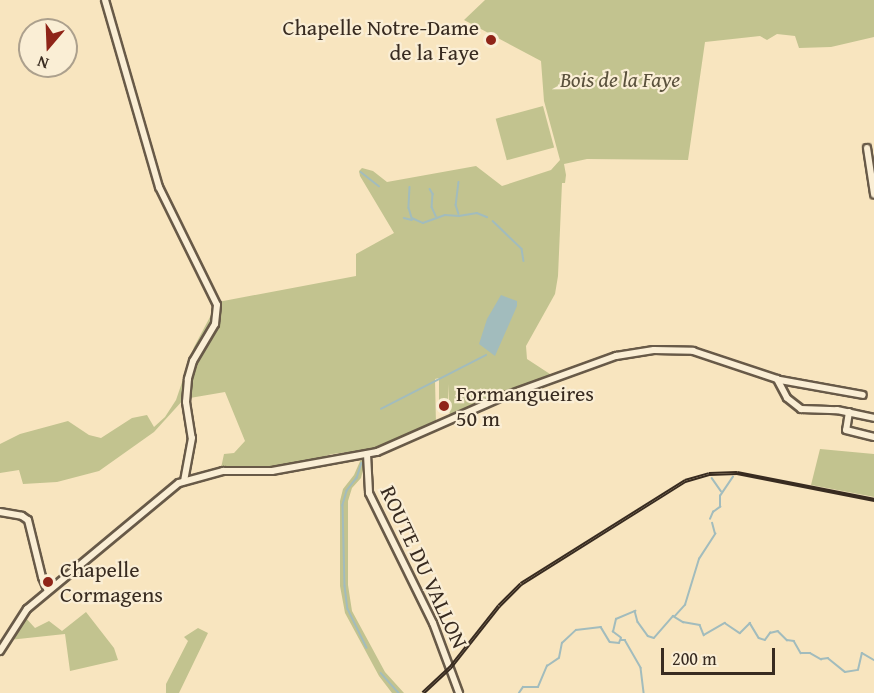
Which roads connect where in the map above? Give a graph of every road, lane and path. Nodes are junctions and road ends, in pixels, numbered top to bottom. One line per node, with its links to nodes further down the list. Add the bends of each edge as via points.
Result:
1 (105, 0): 10 (street, via 159,187 218,305 215,324 193,361 188,379 186,402 192,438)
2 (867, 148): 3 (street)
3 (874, 194)
4 (780, 380): 5 (street); 6 (street, via 788,398 801,409); 9 (street, via 686,349 631,352 497,399 434,429)
5 (863, 394)
6 (849, 412): 7 (street); 8 (street, via 846,430)
7 (874, 418)
8 (874, 437)
9 (367, 454): 10 (street, via 272,471 224,471); 14 (street, ROUTE DU VALLON, via 369,492 436,631)
10 (184, 481): 12 (street)
11 (0, 512): 12 (street, via 28,520)
12 (48, 591): 13 (street, via 27,609)
13 (0, 651)
14 (459, 693)

